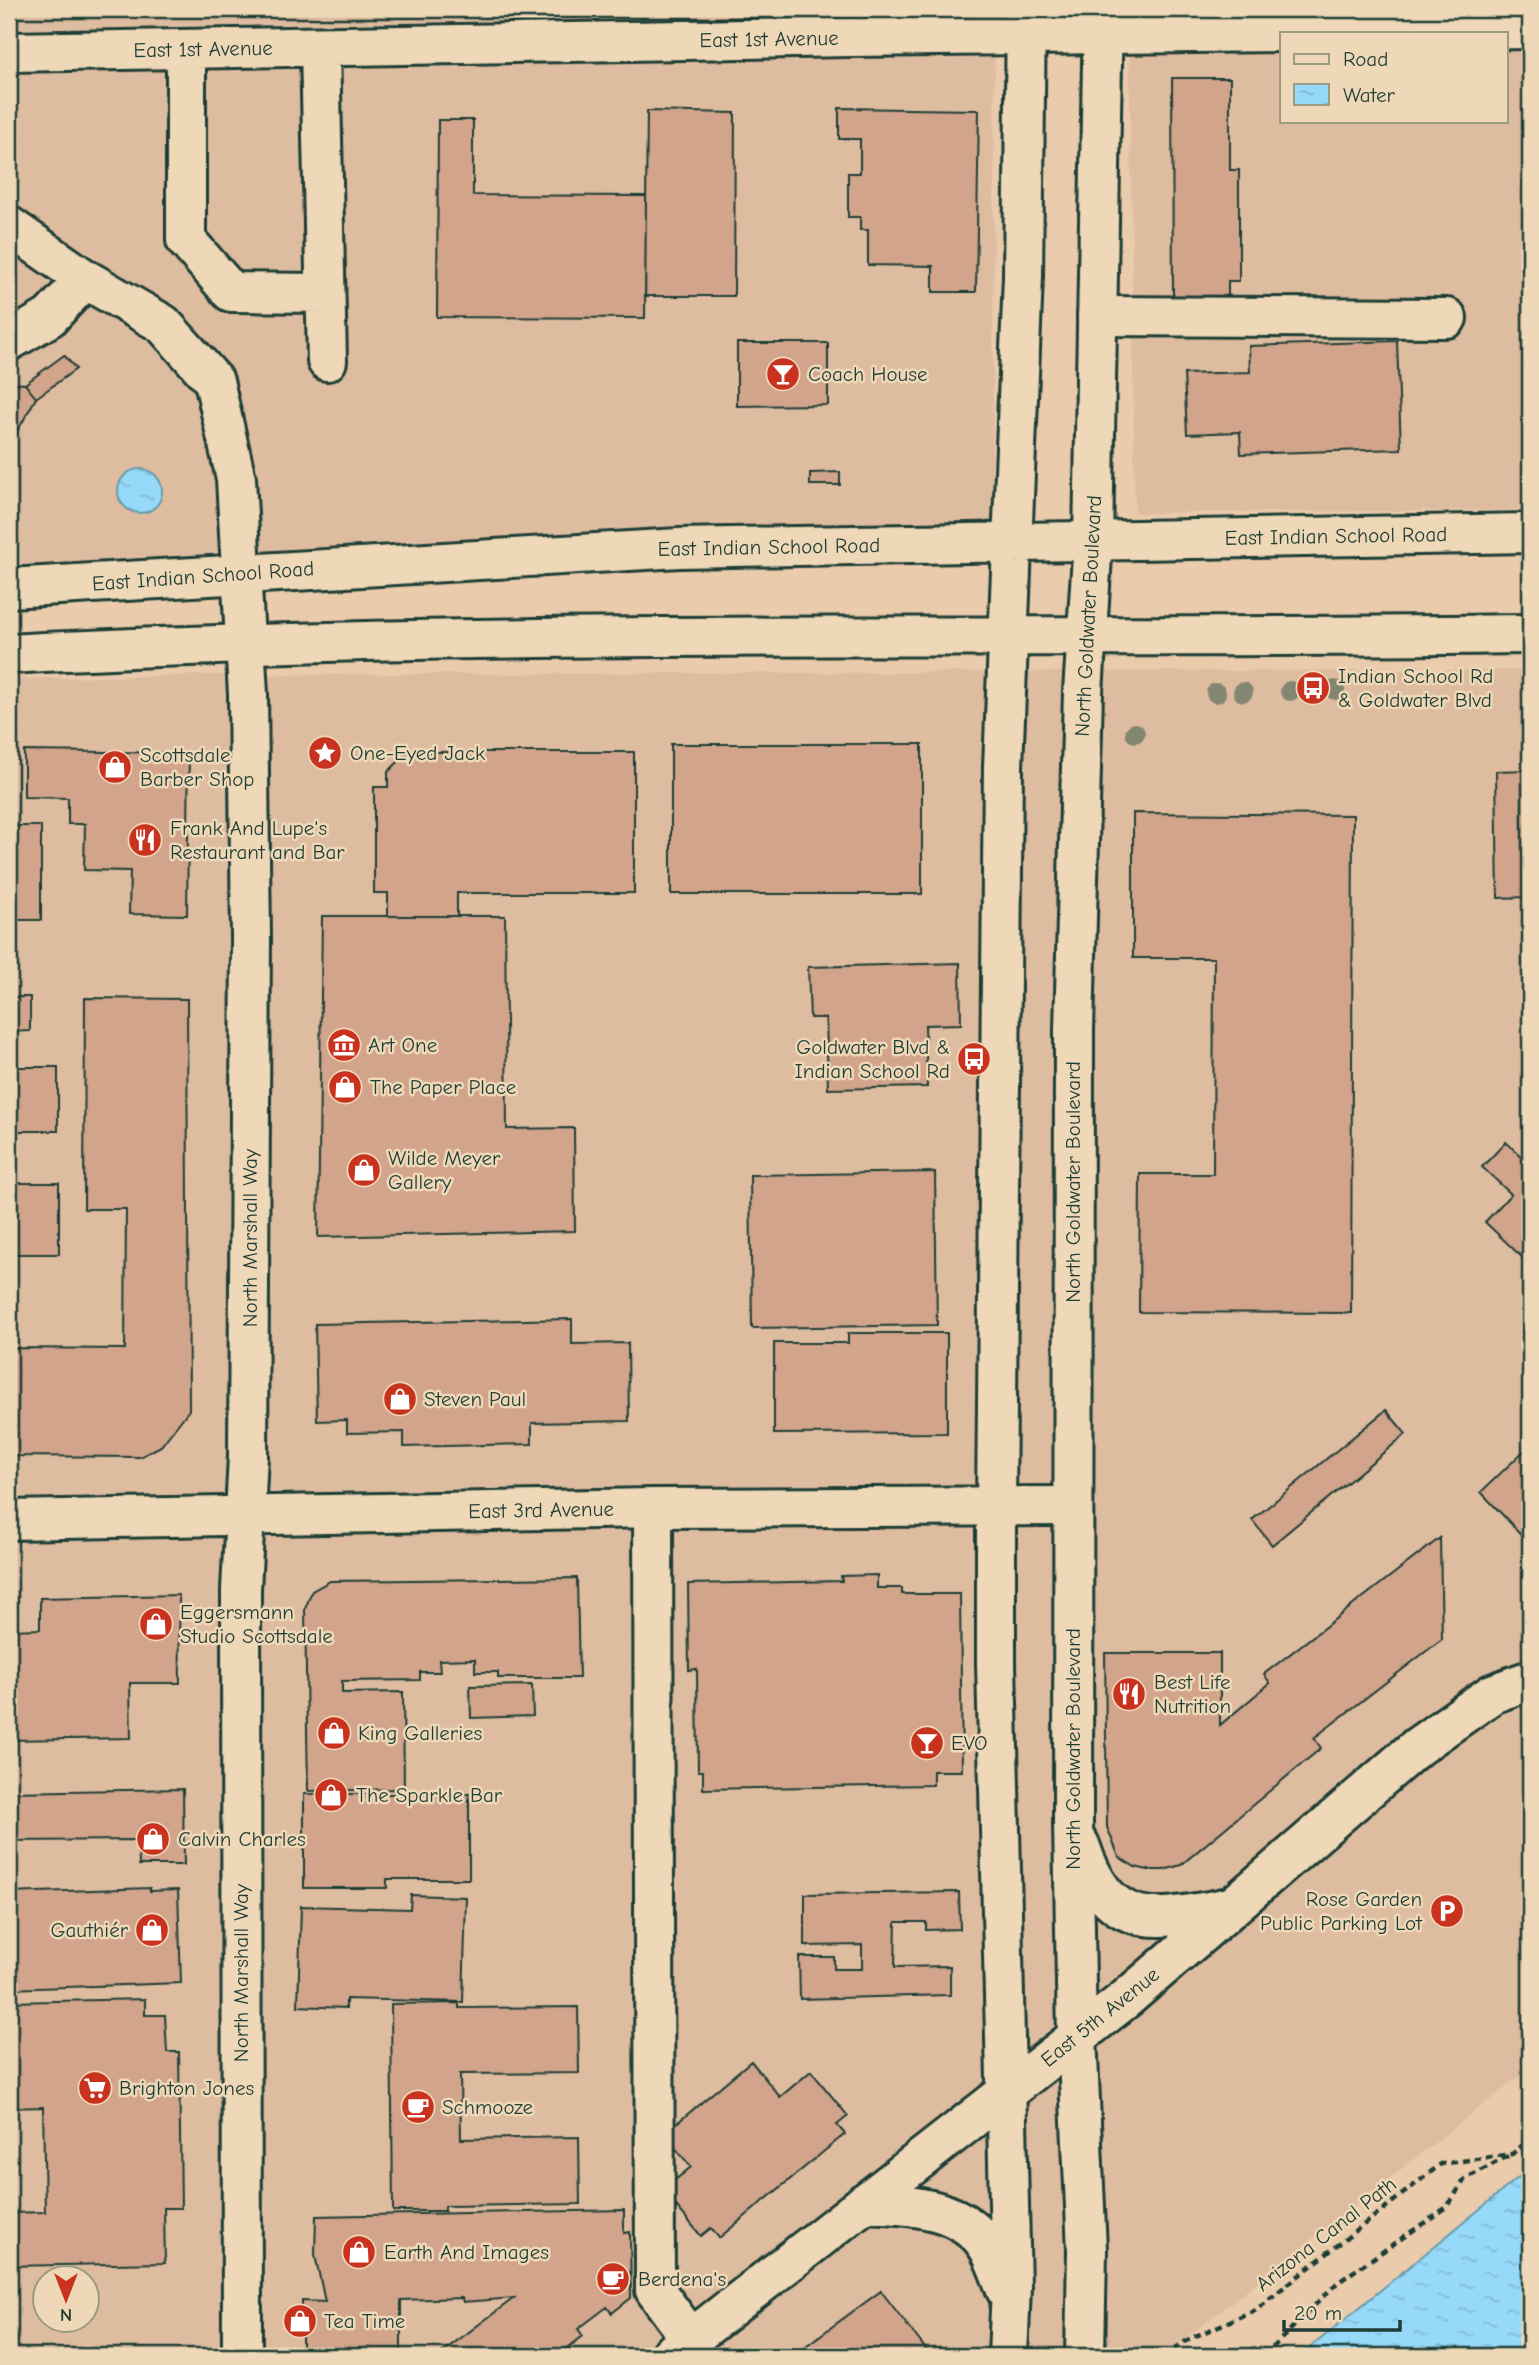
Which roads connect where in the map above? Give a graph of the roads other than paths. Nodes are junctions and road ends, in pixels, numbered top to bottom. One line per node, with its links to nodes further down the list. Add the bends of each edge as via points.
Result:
1 (1026, 21): 2 (main road, East 1st Avenue); 3 (main road, East 1st Avenue); 17 (main road, via 1023,303)
2 (1103, 21): 4 (main road, East 1st Avenue); 11 (main road, North Goldwater Boulevard)
3 (849, 23): 5 (main road, East 1st Avenue)
4 (1530, 29)
5 (320, 47): 6 (main road, East 1st Avenue); 10 (main road)
6 (186, 50): 7 (main road, East 1st Avenue); 10 (main road, via 186,240 231,292)
7 (9, 52)
8 (9, 226): 9 (main road, North Marshall Way)
9 (85, 279): 13 (main road, via 50,317); 18 (main road, North Marshall Way, via 163,324 214,381 236,479)
10 (323, 293): 14 (main road)
11 (1097, 316): 12 (main road); 16 (main road, North Goldwater Boulevard)
12 (1447, 318)
13 (9, 341)
14 (327, 360)
15 (1530, 533): 16 (main road, East Indian School Road)
16 (1093, 541): 17 (main road, East Indian School Road); 22 (main road, North Goldwater Boulevard)
17 (1011, 542): 18 (main road, East Indian School Road, via 679,548); 21 (main road)
18 (243, 574): 19 (main road, East Indian School Road); 23 (main road, North Marshall Way)
19 (9, 588)
20 (1530, 634): 22 (main road)
21 (1007, 637): 22 (main road); 23 (main road); 27 (main road)
22 (1086, 638): 25 (main road, North Goldwater Boulevard, via 1074,1030)
23 (246, 642): 24 (main road); 28 (main road, North Marshall Way, via 251,938)
24 (9, 654)
25 (1073, 1506): 27 (main road, East 3rd Avenue); 31 (main road, North Goldwater Boulevard)
26 (653, 1508): 27 (main road, East 3rd Avenue); 28 (main road, East 3rd Avenue); 37 (main road, via 654,2290)
27 (996, 1508): 34 (main road)
28 (245, 1517): 29 (main road, East 3rd Avenue); 38 (main road, North Marshall Way, via 241,1631)
29 (9, 1520)
30 (1530, 1680): 32 (main road, East 5th Avenue, via 1492,1694 1417,1746)
31 (1073, 1822): 32 (main road, via 1094,1884 1117,1906 1140,1915 1170,1918); 33 (main road, North Goldwater Boulevard)
32 (1231, 1908): 33 (main road, East 5th Avenue)
33 (1077, 2036): 34 (main road, East 5th Avenue); 40 (main road, North Goldwater Boulevard, via 1087,2250)
34 (1006, 2091): 35 (main road, East 5th Avenue); 36 (main road)
35 (864, 2203): 36 (main road, via 905,2204 953,2217 988,2248); 37 (main road, East 5th Avenue)
36 (1011, 2301): 39 (main road)
37 (680, 2348)
38 (242, 2356)
39 (1008, 2356)
40 (1085, 2356)

